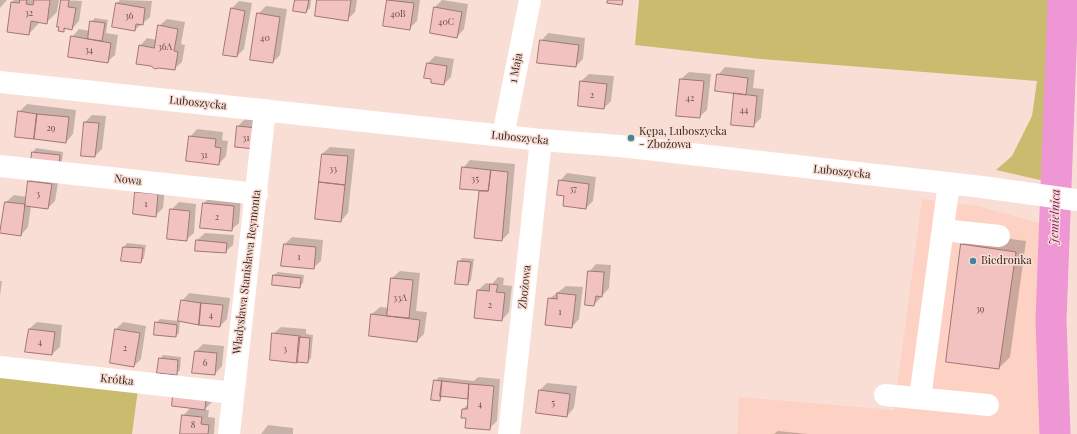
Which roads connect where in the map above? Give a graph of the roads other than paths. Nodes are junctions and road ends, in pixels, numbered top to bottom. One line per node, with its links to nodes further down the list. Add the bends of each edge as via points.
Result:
1 (530, 0): 4 (street, 1 Maja)
2 (0, 82): 3 (street, Luboszycka)
3 (265, 110): 4 (street, Luboszycka); 8 (street, Władysława Stanisława Reymonta)
4 (502, 136): 5 (street, Luboszycka)
5 (541, 140): 7 (street, Luboszycka, via 620,146); 18 (street, Zbożowa)
6 (0, 166): 8 (street, Nowa)
7 (949, 183): 9 (street, Luboszycka); 10 (street)
8 (257, 194): 13 (street, Władysława Stanisława Reymonta)
9 (1077, 200)
10 (943, 230): 11 (street); 15 (street)
11 (999, 236)
12 (0, 367): 13 (street, Krótka)
13 (233, 393): 17 (street, Władysława Stanisława Reymonta)
14 (885, 395): 15 (street)
15 (920, 398): 16 (street)
16 (988, 405)
17 (229, 434)
18 (509, 434)

